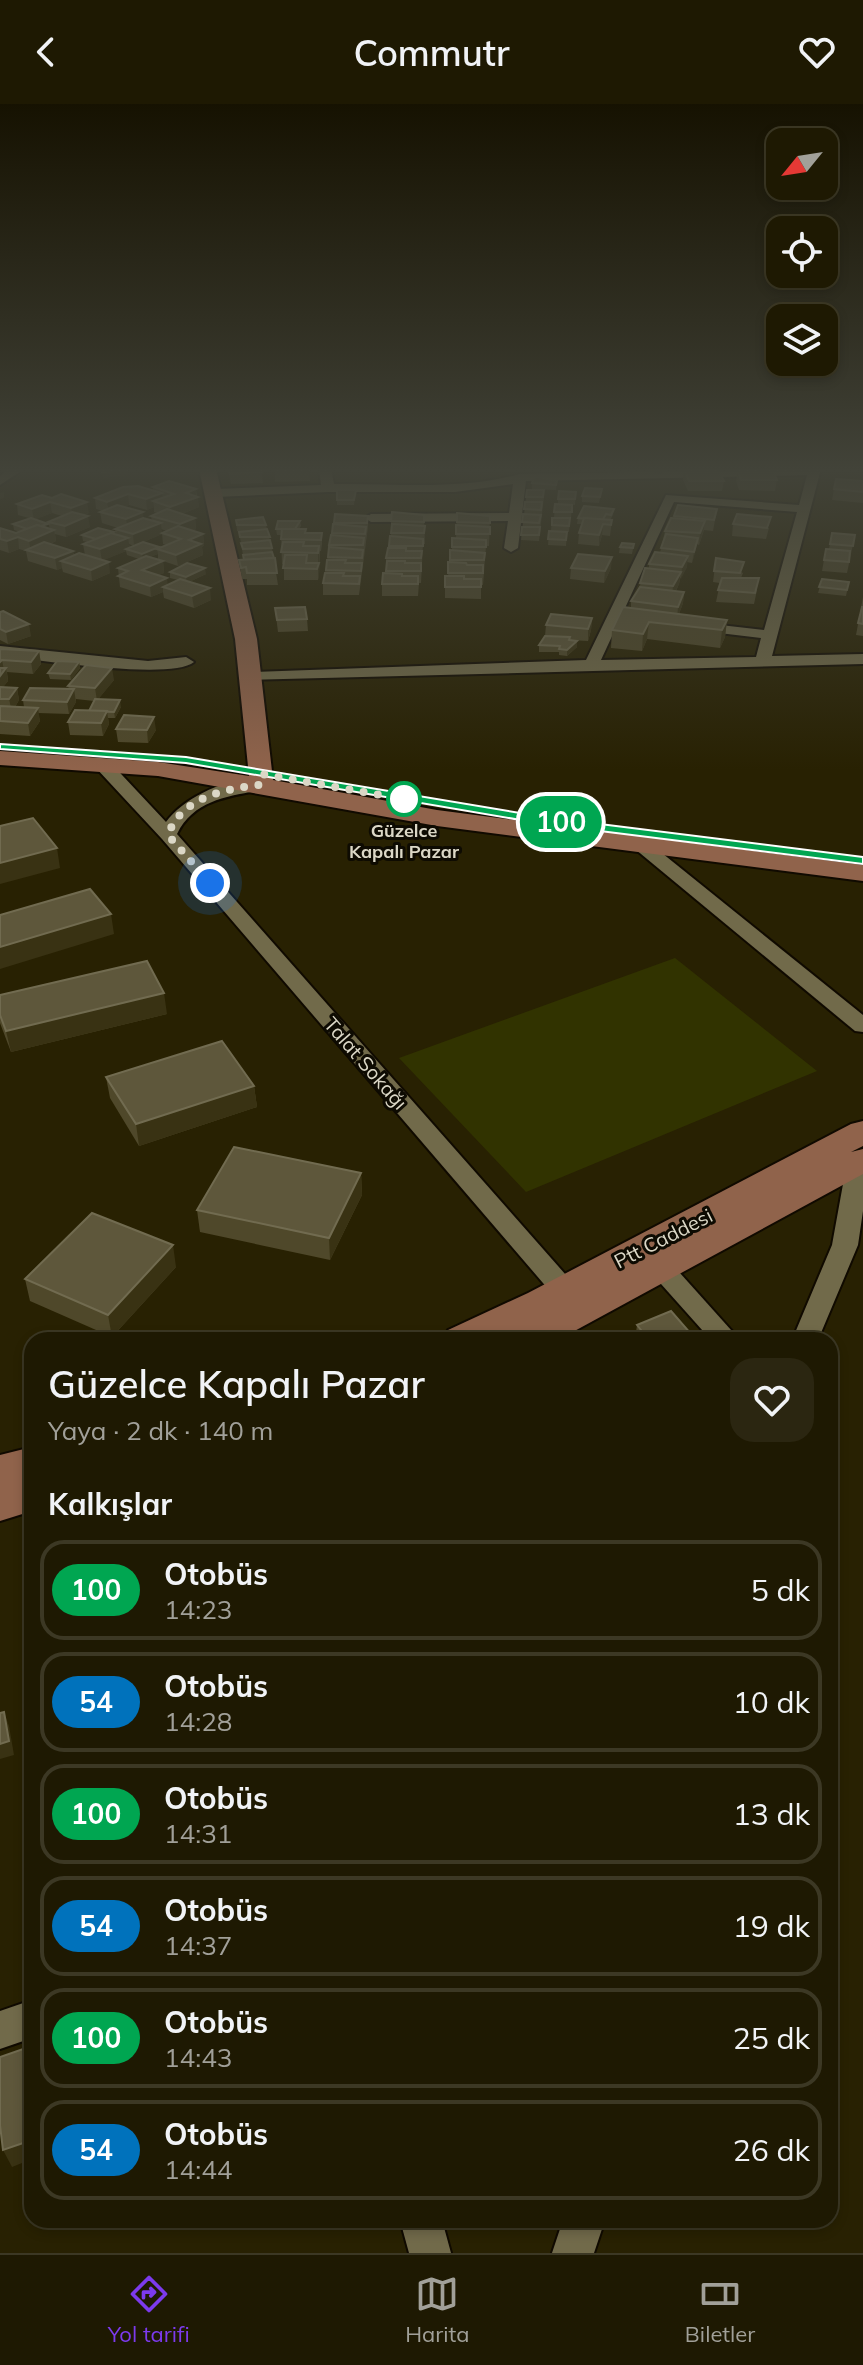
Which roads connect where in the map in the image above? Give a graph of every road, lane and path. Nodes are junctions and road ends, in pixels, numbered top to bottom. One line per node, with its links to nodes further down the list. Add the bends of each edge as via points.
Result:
1 (231, 569): 11 (main road)
2 (640, 569): 10 (street, via 620,618)
3 (789, 569): 5 (street)
4 (675, 624): 5 (street)
5 (771, 635): 8 (street)
6 (0, 651): 9 (street, via 148,666)
7 (863, 659): 8 (street)
8 (763, 660): 10 (street)
9 (186, 662)
10 (590, 667): 11 (street)
11 (251, 677): 15 (main road)
12 (0, 747): 15 (main road, via 186,760)
13 (0, 758): 14 (main road)
14 (102, 764): 15 (main road); 16 (street, Talat Sokağı)
15 (261, 779): 16 (street, via 210,795 173,821); 17 (main road, via 437,818); 18 (main road)
16 (168, 835): 23 (street, Talat Sokağı)
17 (641, 845): 19 (main road); 20 (street)
18 (863, 860)
19 (863, 873)
20 (863, 1026)
21 (862, 1151): 22 (main road, Ptt Caddesi); 23 (main road, Ptt Caddesi); 27 (street, via 845,1245)
22 (662, 1269): 25 (main road, Ptt Caddesi); 26 (street)
23 (564, 1290): 24 (main road, Ptt Caddesi)
24 (477, 1332)
25 (541, 1332)
26 (720, 1332)
27 (808, 1332)
28 (24, 1465): 29 (main road)
29 (0, 1472)
30 (24, 1496): 31 (main road)
31 (0, 1504)
32 (24, 2022): 33 (street)
33 (0, 2030)
34 (423, 2228): 36 (street)
35 (581, 2228): 37 (street)
36 (430, 2253)
37 (573, 2253)

